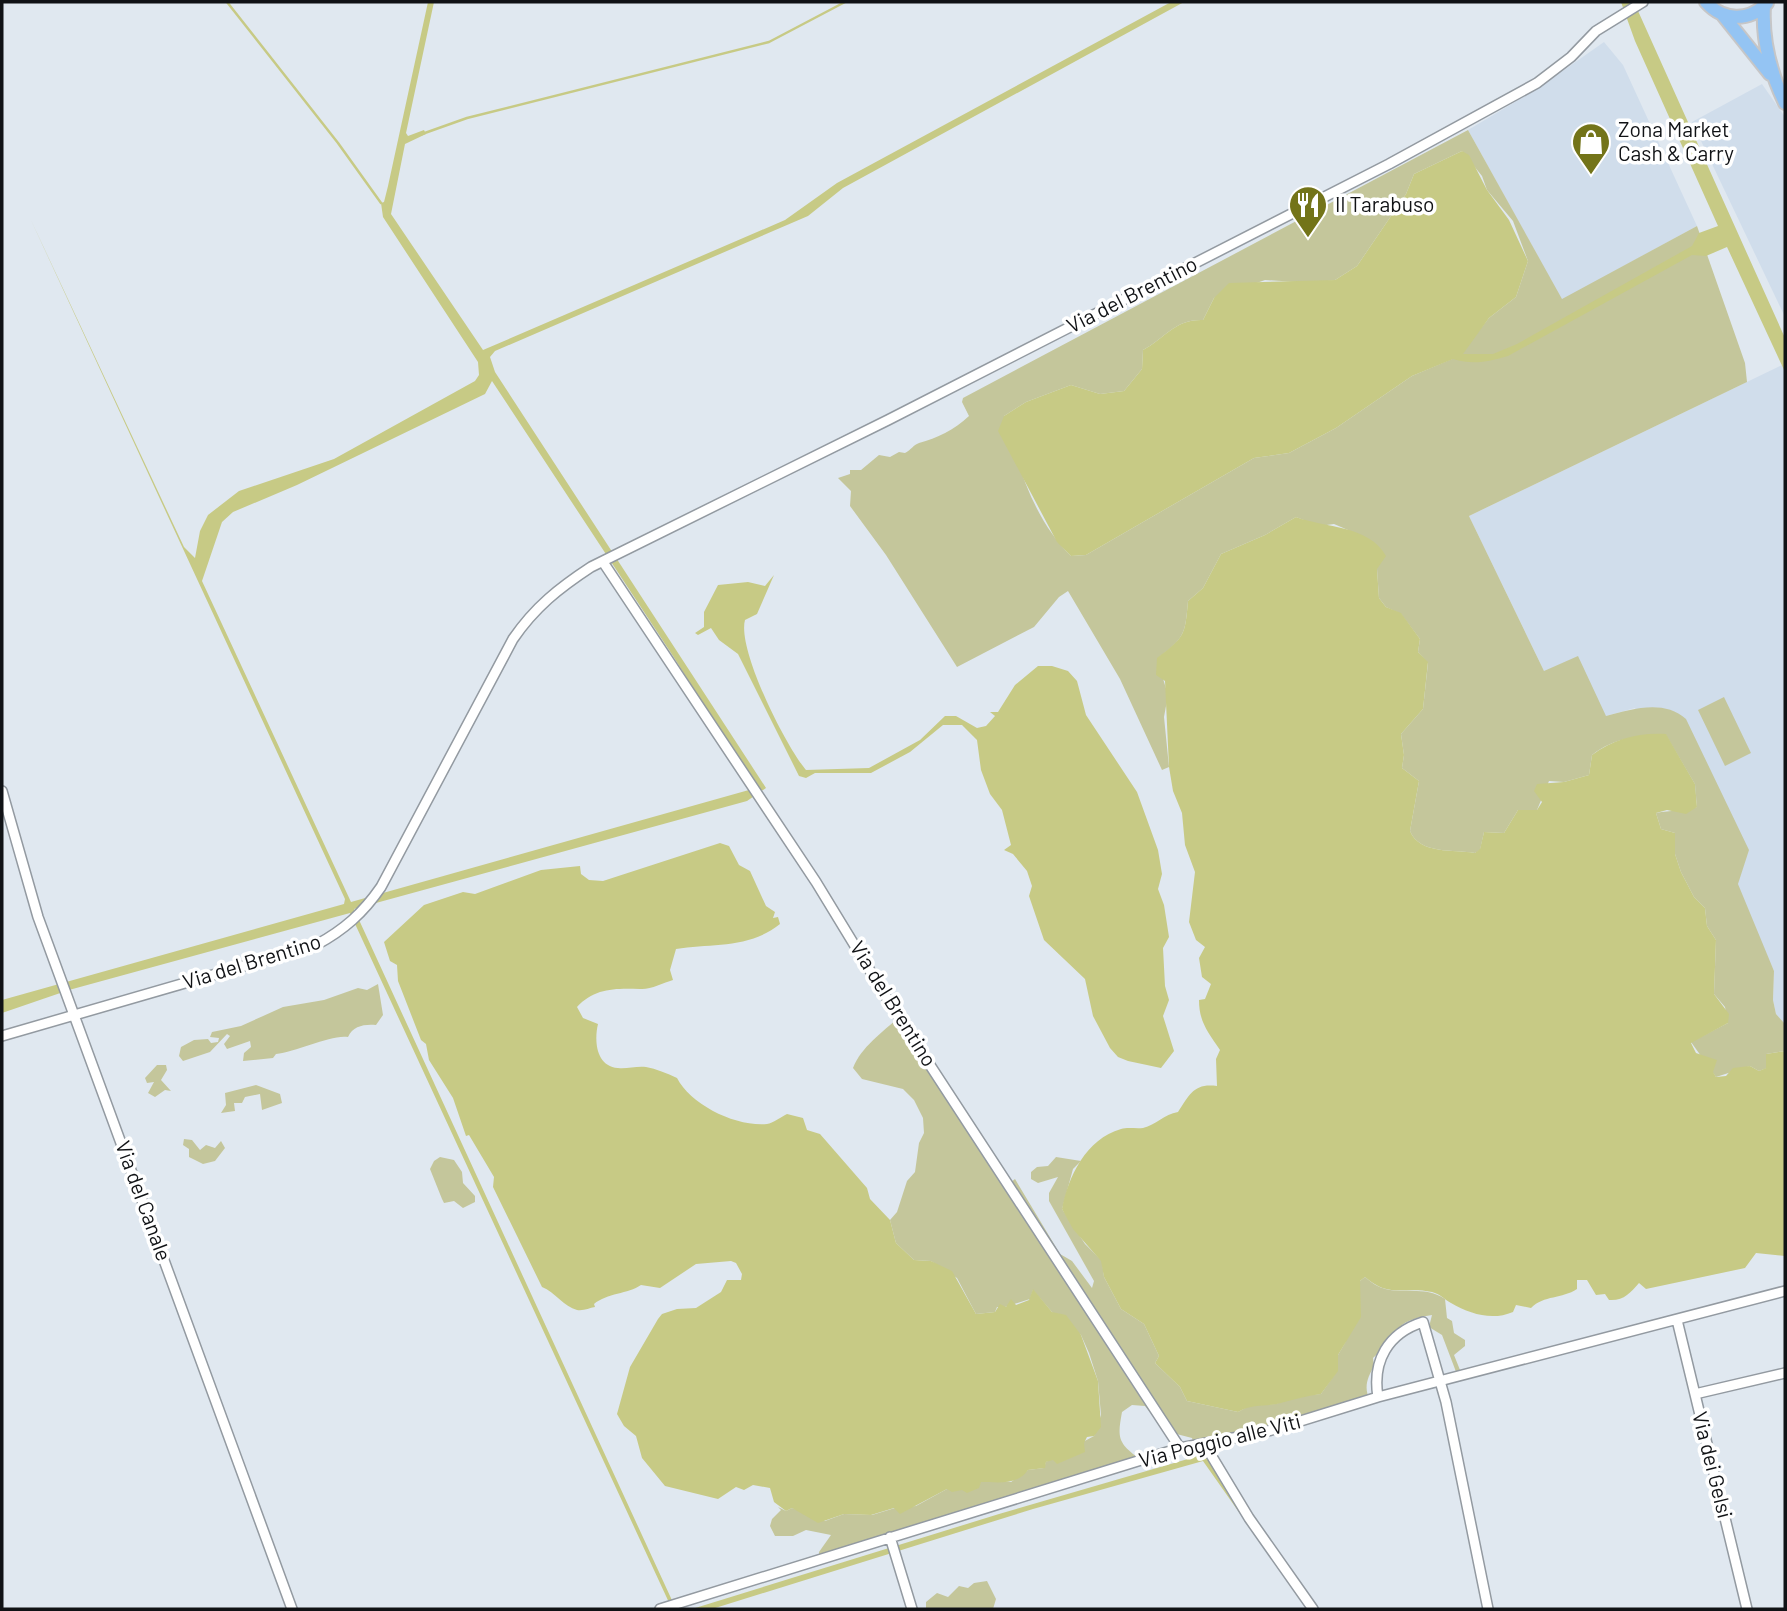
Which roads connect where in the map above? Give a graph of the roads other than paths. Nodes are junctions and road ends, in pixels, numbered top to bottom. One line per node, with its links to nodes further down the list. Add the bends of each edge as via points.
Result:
1 (1643, 2): 7 (street, Via del Brentino, via 1614,17 1537,83 1412,152)
2 (1704, 3): 4 (main road)
3 (1766, 4): 4 (main road, via 1748,16); 5 (main road, via 1764,32)
4 (1722, 14): 5 (main road)
5 (1772, 76): 6 (main road)
6 (1785, 103)
7 (605, 560): 9 (street, Via del Brentino, via 557,589 529,615 381,887 352,922 316,945); 18 (street, Via del Brentino)
8 (2, 791): 9 (street, Via del Canale, via 38,917)
9 (74, 1015): 10 (street, Via del Brentino); 21 (street, Via del Canale)
10 (2, 1036)
11 (1785, 1291): 12 (street, Via Poggio alle Viti)
12 (1676, 1320): 14 (street, Via Poggio alle Viti); 15 (street, Via dei Gelsi)
13 (1785, 1373): 15 (street)
14 (1441, 1381): 16 (street, Via Poggio alle Viti); 16 (street, via 1423,1322 1403,1328 1379,1360 1374,1377); 24 (street)
15 (1695, 1394): 25 (street, Via dei Gelsi)
16 (1378, 1397): 17 (street, Via Poggio alle Viti, via 1265,1432)
17 (1205, 1445): 18 (street, Via Poggio alle Viti); 23 (street)
18 (1180, 1448): 19 (street, Via Poggio alle Viti)
19 (893, 1545): 20 (street, Via Poggio alle Viti); 22 (street)
20 (663, 1608)
21 (292, 1609)
22 (912, 1609)
23 (1313, 1609)
24 (1488, 1609)
25 (1748, 1609)

